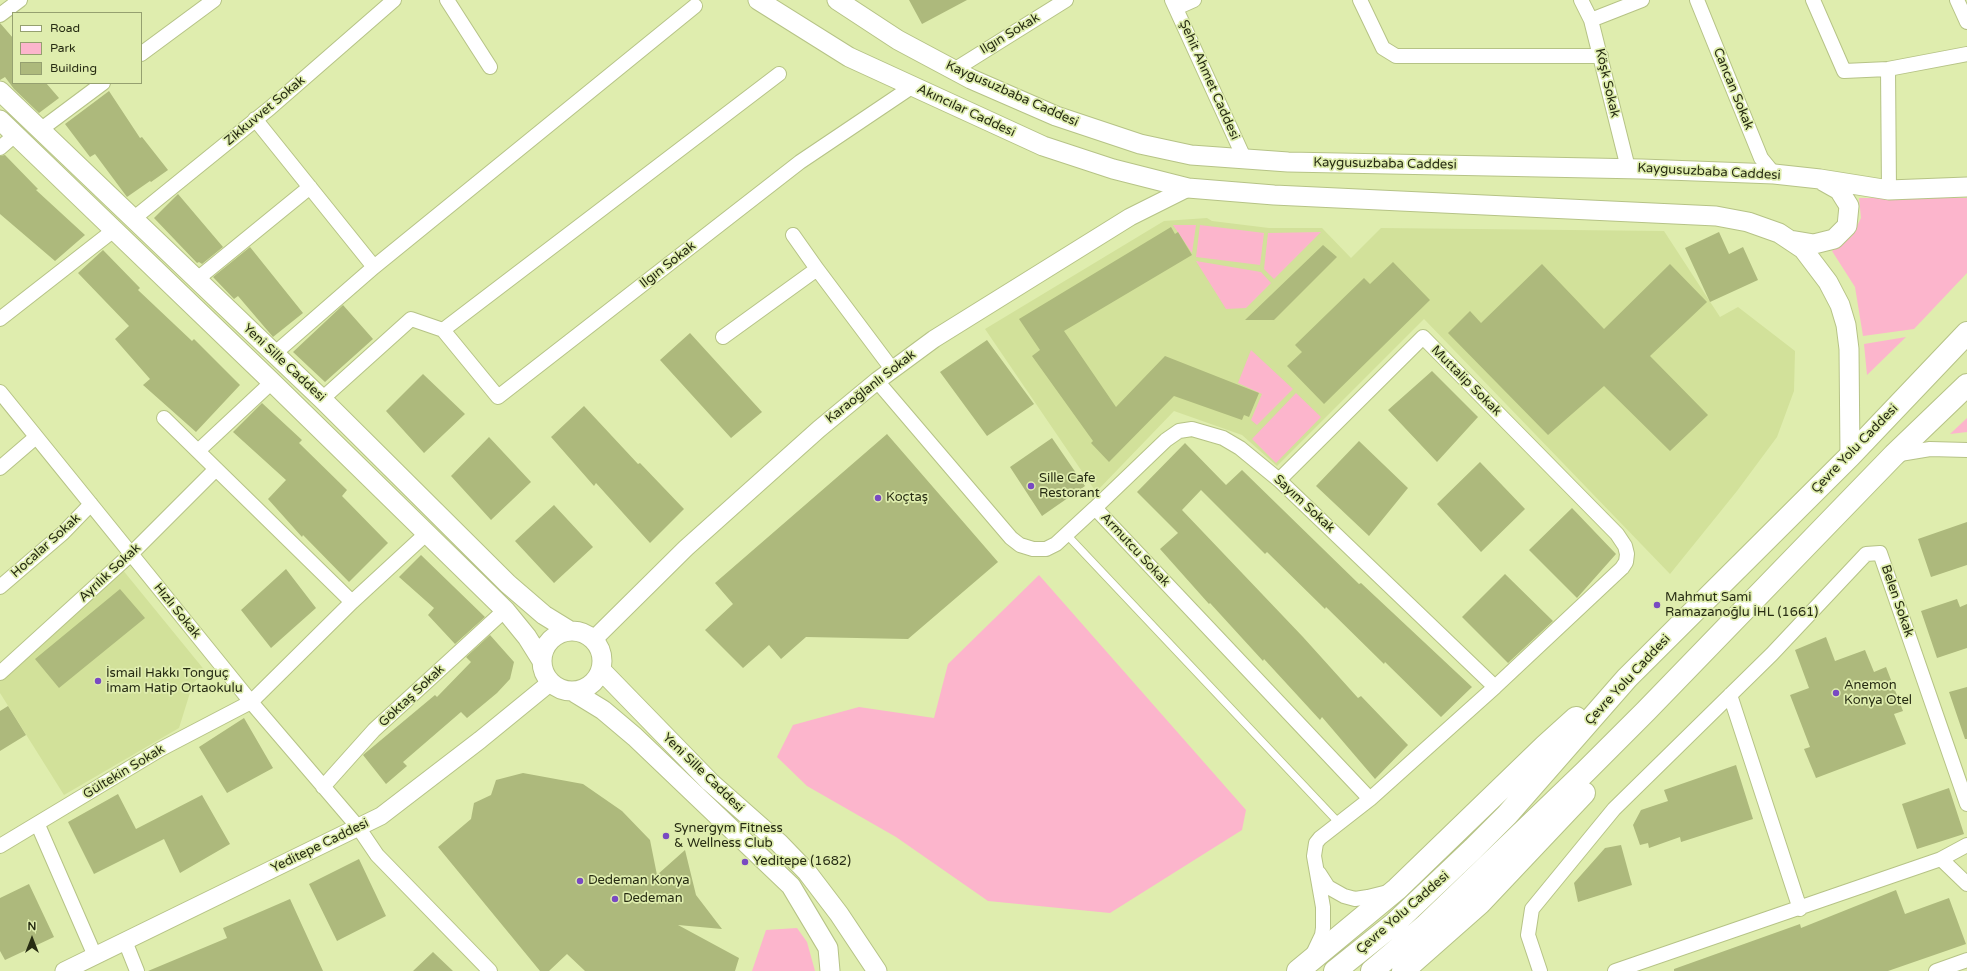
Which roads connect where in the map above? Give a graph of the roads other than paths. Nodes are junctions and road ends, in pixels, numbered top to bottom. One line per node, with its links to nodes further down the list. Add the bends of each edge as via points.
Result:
1 (20, 0): 17 (street)
2 (394, 0): 30 (street, Zikkuvvet Sokak)
3 (447, 0): 23 (street)
4 (758, 0): 28 (main road, Akıncılar Caddesi, via 849,56)
5 (837, 0): 25 (main road, Kaygusuzbaba Caddesi, via 898,40)
6 (1066, 0): 25 (street, Ilgın Sokak)
7 (1194, 0): 15 (street)
8 (1360, 0): 22 (street, via 1383,48 1396,56)
9 (1581, 0): 18 (street, Köşk Sokak)
10 (1642, 0): 18 (street)
11 (1697, 0): 37 (street, Cancan Sokak, via 1761,158)
12 (1812, 0): 24 (street, via 1844,71)
13 (1957, 0): 19 (street)
14 (208, 2): 20 (street)
15 (1174, 4): 35 (street, Şehit Ahmet Caddesi)
16 (695, 6): 47 (street)
17 (0, 15)
18 (1591, 20): 22 (street, Köşk Sokak)
19 (1967, 22)
20 (142, 53)
21 (1967, 54): 24 (street)
22 (1601, 56): 36 (street, Köşk Sokak)
23 (490, 67)
24 (1888, 69): 42 (street)
25 (954, 70): 35 (main road, Kaygusuzbaba Caddesi, via 1056,116 1140,144 1191,155)
26 (779, 74): 51 (street)
27 (102, 84): 32 (street)
28 (913, 86): 41 (main road, Akıncılar Caddesi, via 1043,146 1113,170); 51 (street, Ilgın Sokak, via 800,162 498,397)
29 (0, 92): 32 (main road, Yeni Sille Caddesi)
30 (256, 119): 39 (street); 43 (street, Zikkuvvet Sokak)
31 (0, 120): 33 (main road, Yeni Sille Caddesi)
32 (40, 130): 43 (main road, Yeni Sille Caddesi)
33 (15, 135): 34 (street); 44 (main road, Yeni Sille Caddesi)
34 (0, 148)
35 (1245, 160): 36 (main road, Kaygusuzbaba Caddesi)
36 (1628, 168): 37 (main road, Kaygusuzbaba Caddesi)
37 (1774, 174): 38 (main road, Kaygusuzbaba Caddesi)
38 (1820, 179): 42 (main road, Kaygusuzbaba Caddesi); 46 (main road, via 1839,190 1849,206 1847,226 1834,239 1814,244)
39 (310, 187): 47 (street); 49 (street)
40 (1967, 187): 42 (main road, Kaygusuzbaba Caddesi)
41 (1188, 188): 46 (main road, via 1274,195 1716,216 1748,222 1779,233); 55 (street, Karaoğlanlı Sokak, via 1130,217 934,338)
42 (1889, 190)
43 (133, 219): 49 (main road, Yeni Sille Caddesi)
44 (114, 230): 50 (street); 57 (main road, Yeni Sille Caddesi)
45 (793, 235): 48 (street)
46 (1790, 240): 66 (main road, via 1803,249 1828,282 1840,305 1846,325 1850,356)
47 (374, 267): 54 (street)
48 (817, 269): 53 (street); 55 (street)
49 (196, 280): 54 (main road, Yeni Sille Caddesi)
50 (0, 319)
51 (443, 330): 60 (street, via 411,319)
52 (1967, 333): 66 (highway, Çevre Yolu Caddesi)
53 (723, 337)
54 (274, 354): 60 (main road, Yeni Sille Caddesi)
55 (892, 369): 56 (street, Karaoğlanlı Sokak)
56 (877, 381): 73 (street, Armutcu Sokak, via 1011,538 1020,545 1046,549); 79 (street, Karaoğlanlı Sokak, via 819,429 686,548)
57 (272, 382): 64 (street); 72 (main road, Yeni Sille Caddesi)
58 (1967, 385): 65 (highway, Çevre Yolu Caddesi)
59 (0, 392): 62 (street, Hızlı Sokak)
60 (322, 399): 78 (main road, Yeni Sille Caddesi, via 508,584 544,615)
61 (164, 418): 64 (street)
62 (36, 437): 67 (street); 70 (street, Hızlı Sokak)
63 (1967, 450): 65 (street, via 1930,450)
64 (198, 451): 68 (street)
65 (1894, 455): 89 (highway, Çevre Yolu Caddesi)
66 (1850, 456): 83 (highway, Çevre Yolu Caddesi)
67 (0, 468)
68 (216, 469): 74 (street, Ayrılık Sokak); 76 (street)
69 (1279, 480): 71 (street, Sayım Sokak, via 1240,448 1223,438 1192,429 1179,431 1166,440); 85 (street, Sayım Sokak); 85 (street, Muttalip Sokak, via 1422,337 1617,534 1627,554 1622,568)
70 (91, 504): 74 (street, Hızlı Sokak); 75 (street, Hocalar Sokak, via 64,534)
71 (1095, 508): 73 (street, Armutcu Sokak); 91 (street, Armutcu Sokak)
72 (427, 533): 76 (street, Gültekin Sokak); 77 (main road, Yeni Sille Caddesi)
73 (1068, 535): 93 (lane)
74 (131, 554): 82 (street, Ayrılık Sokak); 88 (street, Hızlı Sokak)
75 (0, 587)
76 (352, 602): 88 (street, Gültekin Sokak)
77 (505, 610): 80 (main road, Yeni Sille Caddesi); 90 (street, Göktaş Sokak, via 374,730)
78 (570, 631): 79 (main road, via 579,631); 80 (main road, via 562,632 550,640 543,652)
79 (594, 640): 81 (main road, via 601,654)
80 (542, 661): 84 (main road, via 543,669)
81 (601, 670): 86 (main road, via 590,685 582,690); 111 (main road, Yeni Sille Caddesi, via 710,782 779,843 802,868 839,914)
82 (0, 674)
83 (1627, 678): 101 (highway, via 1578,716 1545,746); 112 (highway, Çevre Yolu Caddesi, via 1473,849 1395,923)
84 (551, 682): 86 (main road, via 564,690); 95 (street, Yeditepe Caddesi, via 387,811)
85 (1495, 687): 91 (street)
86 (572, 691): 110 (main road, Yeni Sille Caddesi, via 603,710 635,737 791,886 828,948)
87 (1730, 695): 92 (street, Belen Sokak, via 1866,554 1880,554); 102 (street); 115 (street, Belen Sokak, via 1614,809 1532,909 1528,935)
88 (251, 702): 90 (street, Hızlı Sokak); 94 (street, Gültekin Sokak, via 161,749)
89 (1646, 711): 113 (highway, Çevre Yolu Caddesi, via 1454,898); 114 (highway, via 1632,737 1602,774 1480,903)
90 (324, 787): 95 (street, Hızlı Sokak)
91 (1370, 799): 93 (street)
92 (1967, 804)
93 (1339, 823): 99 (street, via 1316,843)
94 (38, 825): 97 (street, Gültekin Sokak); 104 (street)
95 (358, 827): 103 (street, Yeditepe Caddesi); 109 (street, Hızlı Sokak, via 377,855)
96 (1967, 845): 98 (street)
97 (0, 846)
98 (1941, 859): 100 (street); 102 (street)
99 (1316, 869): 101 (street, via 1328,887 1344,896 1368,898); 106 (street, via 1323,907 1323,928 1318,944)
100 (1967, 884)
101 (1397, 889): 106 (highway)
102 (1800, 908): 116 (street)
103 (125, 941): 104 (street, Yeditepe Caddesi); 108 (street)
104 (95, 956): 107 (street, Yeditepe Caddesi)
105 (1967, 960): 117 (street)
106 (1301, 968)
107 (64, 971)
108 (137, 971)
109 (490, 971)
110 (830, 971)
111 (877, 971)
112 (1335, 971)
113 (1372, 971)
114 (1403, 971)
115 (1540, 971)
116 (1615, 971)
117 (1936, 971)

